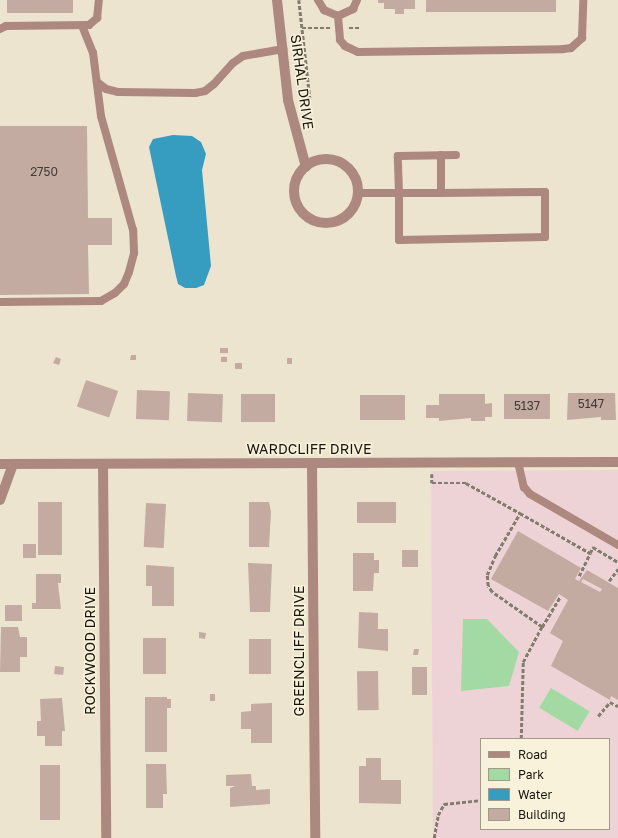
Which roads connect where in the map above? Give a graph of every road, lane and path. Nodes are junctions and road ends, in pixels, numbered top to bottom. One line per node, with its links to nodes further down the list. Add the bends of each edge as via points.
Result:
1 (99, 0): 8 (lane, via 98,18 89,25)
2 (277, 0): 10 (street, SIRHAL DRIVE)
3 (299, 0): 12 (path)
4 (318, 0): 7 (lane, via 324,10)
5 (357, 0): 7 (lane, via 353,9)
6 (583, 0): 7 (lane, via 582,38 571,48 563,49 358,52 344,46 340,40)
7 (338, 16)
8 (82, 26): 9 (lane, via 6,26); 11 (lane, via 91,46)
9 (0, 29)
10 (283, 49): 11 (lane, via 244,56 233,63 205,91 195,93 118,92 106,89); 15 (street, SIRHAL DRIVE, via 288,100)
11 (98, 82): 19 (lane, via 101,116 133,230 134,253 124,284 101,301)
12 (310, 98)
13 (441, 155): 14 (lane); 17 (lane, via 398,156); 18 (lane)
14 (456, 155)
15 (306, 167): 16 (street, via 325,159 340,163 353,173); 16 (street, via 297,180 294,195 301,210 312,220 323,223 343,219 356,203)
16 (358, 193): 17 (lane)
17 (399, 193): 18 (lane); 18 (lane, via 399,240 545,237 545,192)
18 (441, 193)
19 (0, 302)
20 (431, 462): 21 (street, WARDCLIFF DRIVE); 23 (street, WARDCLIFF DRIVE); 28 (path, via 432,483 466,483)
21 (518, 462): 22 (street, WARDCLIFF DRIVE); 29 (lane, via 524,487 530,494)
22 (618, 462)
23 (312, 463): 26 (street, WARDCLIFF DRIVE); 42 (street, GREENCLIFF DRIVE)
24 (0, 464): 25 (street, WARDCLIFF DRIVE)
25 (13, 464): 26 (street, WARDCLIFF DRIVE); 27 (street)
26 (103, 464): 41 (street, ROCKWOOD DRIVE)
27 (0, 500)
28 (520, 513): 30 (path); 36 (path, via 495,556 487,575 488,586 492,592)
29 (618, 545)
30 (590, 553): 31 (path, via 592,548); 33 (path)
31 (618, 562)
32 (618, 569): 34 (path)
33 (579, 576)
34 (609, 582)
35 (560, 597): 36 (path)
36 (542, 627): 39 (path, via 523,662)
37 (618, 706): 38 (path, via 610,702)
38 (598, 716)
39 (521, 738)
40 (480, 800): 43 (path, via 444,804 438,815)
41 (106, 838)
42 (315, 838)
43 (434, 838)

